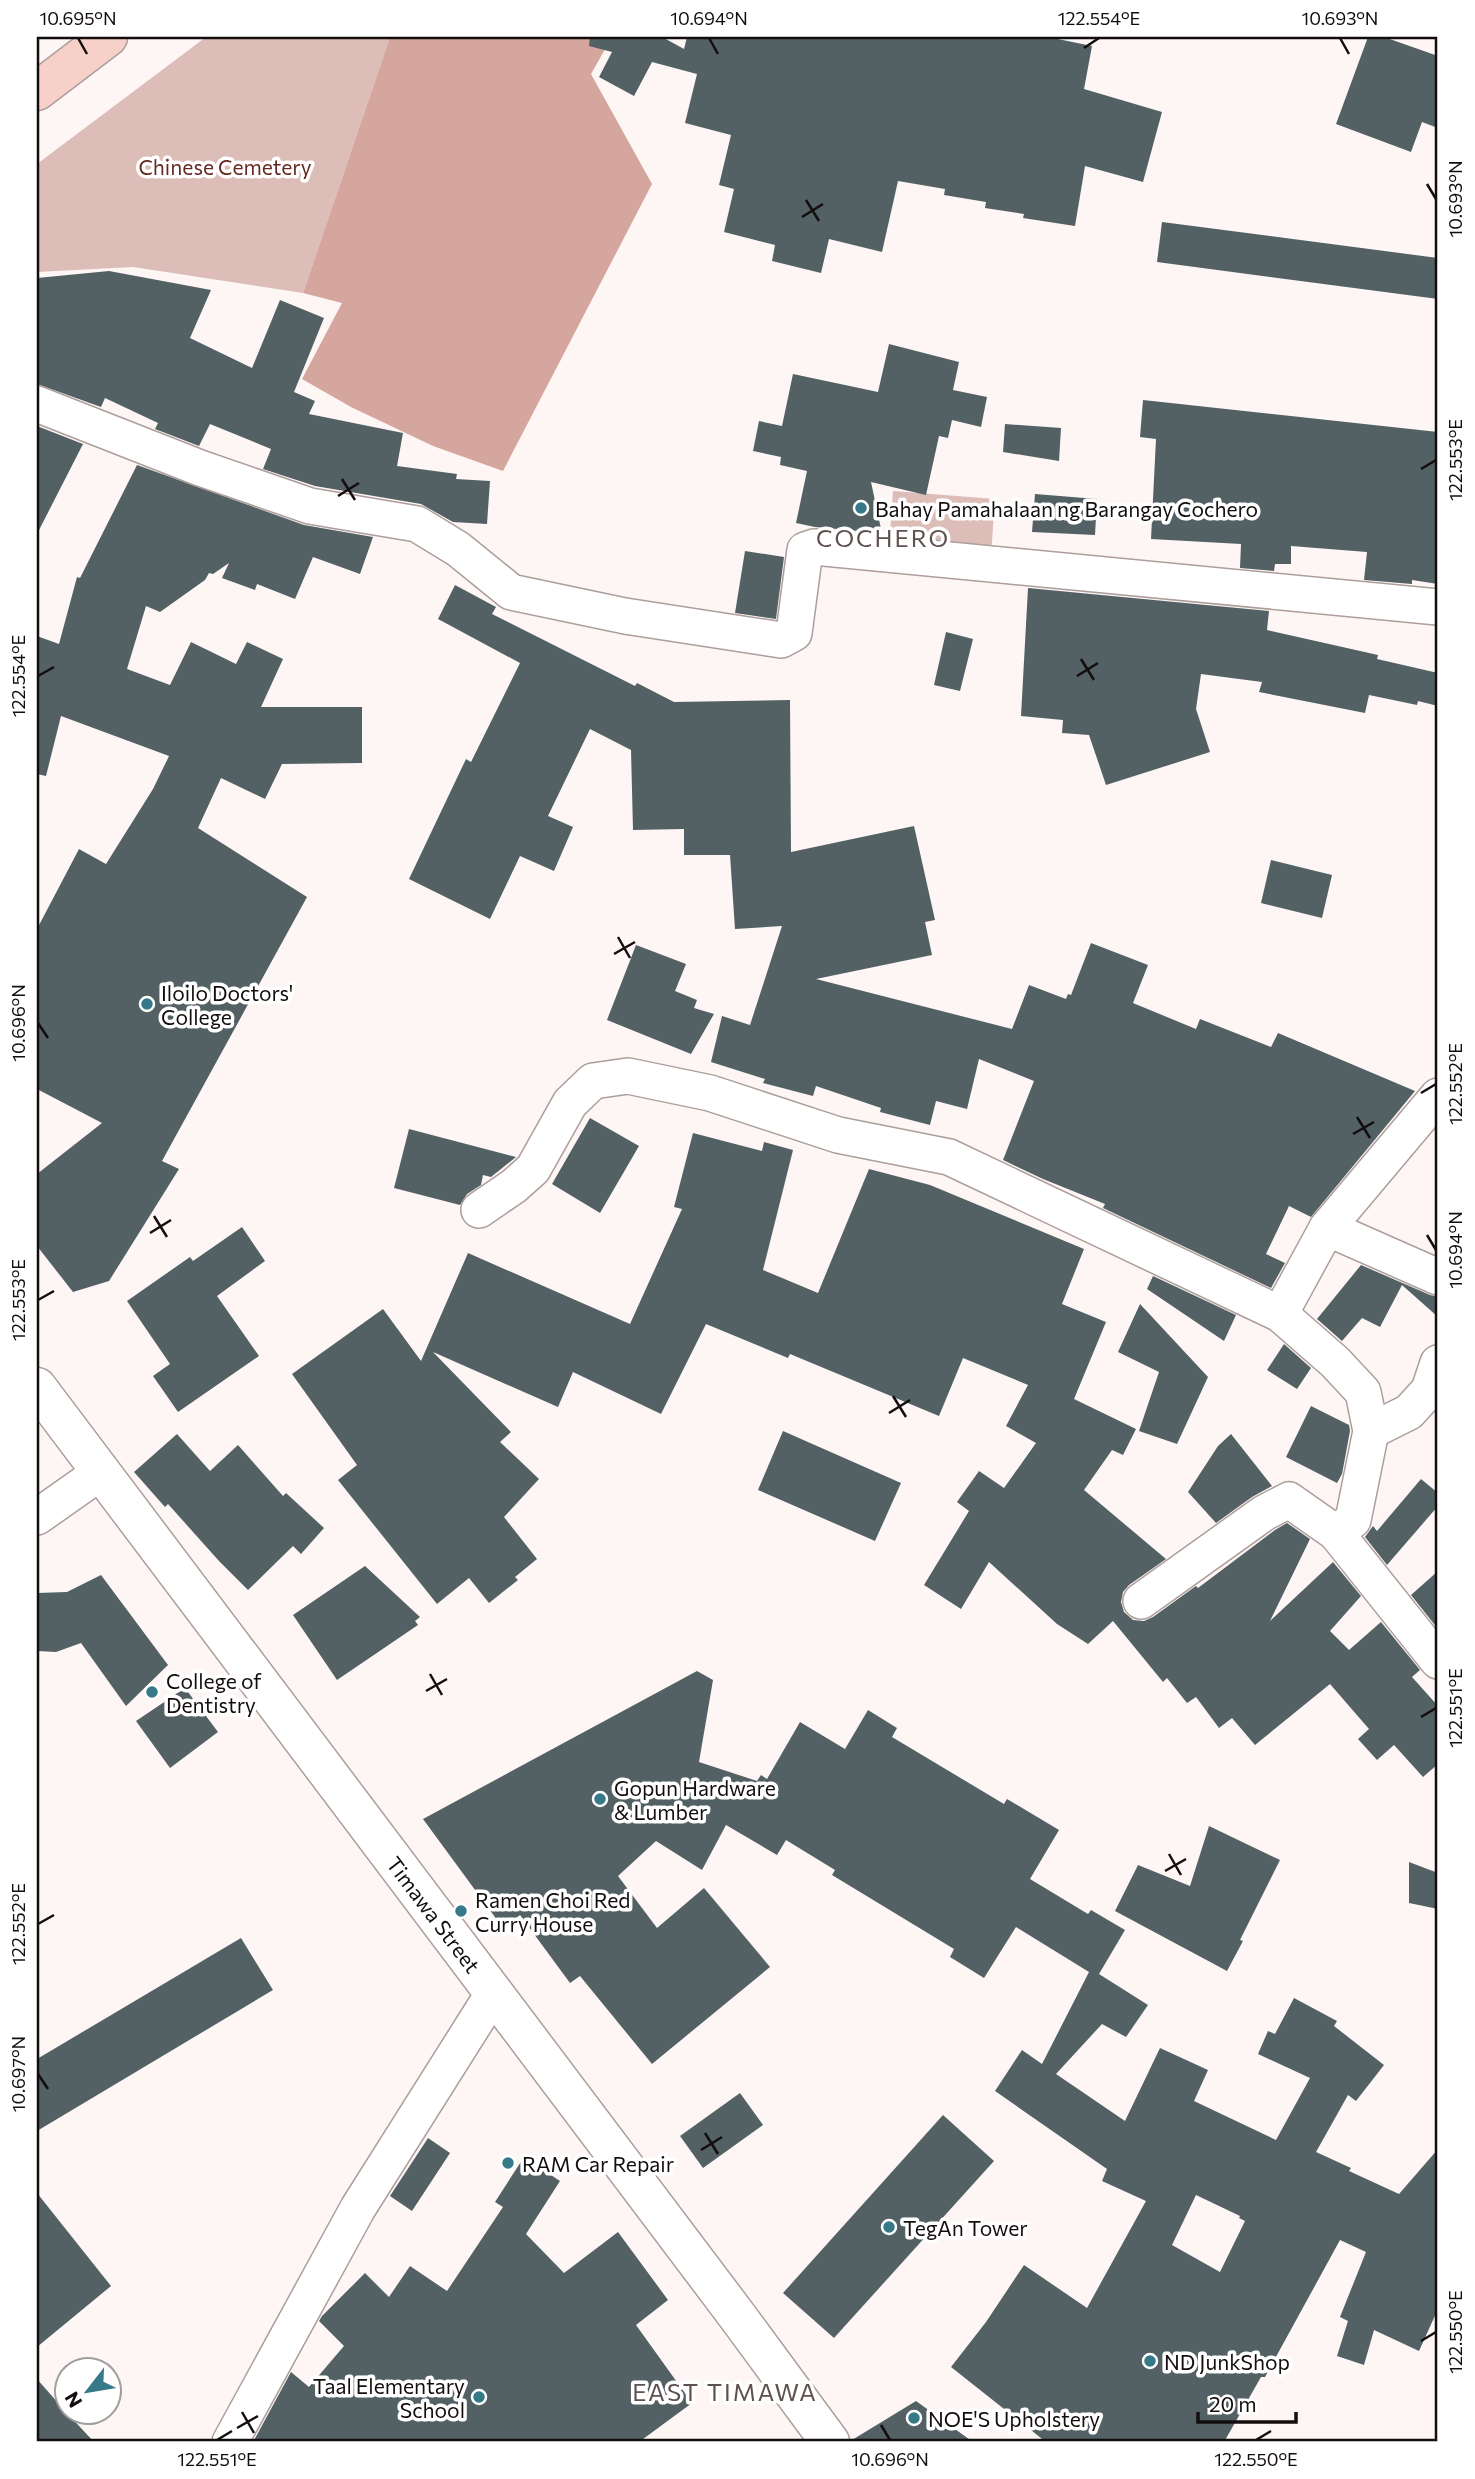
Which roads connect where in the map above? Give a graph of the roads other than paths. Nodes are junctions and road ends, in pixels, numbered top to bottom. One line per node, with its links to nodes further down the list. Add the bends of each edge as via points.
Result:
1 (108, 37): 2 (main road)
2 (37, 91)
3 (37, 404): 4 (street, via 310,506 417,524 458,549 511,592 625,616 781,640 794,632 805,550 814,547)
4 (1438, 607)
5 (1438, 1096): 7 (street)
6 (480, 1210): 9 (street, via 533,1169 570,1103 593,1081 628,1076 710,1093 838,1135 949,1157)
7 (1327, 1228): 8 (street); 9 (street)
8 (1438, 1277)
9 (1280, 1314): 12 (street, via 1363,1392)
10 (1438, 1363): 12 (street, via 1429,1390 1409,1412)
11 (37, 1387): 13 (street, Timawa Street)
12 (1371, 1431): 15 (street, via 1353,1520)
13 (101, 1472): 14 (street); 18 (street, Timawa Street)
14 (37, 1517)
15 (1336, 1534): 16 (street, via 1289,1500); 17 (street)
16 (1141, 1601)
17 (1438, 1661)
18 (493, 1994): 19 (street, via 358,2208); 20 (street, Timawa Street)
19 (230, 2442)
20 (830, 2442)

